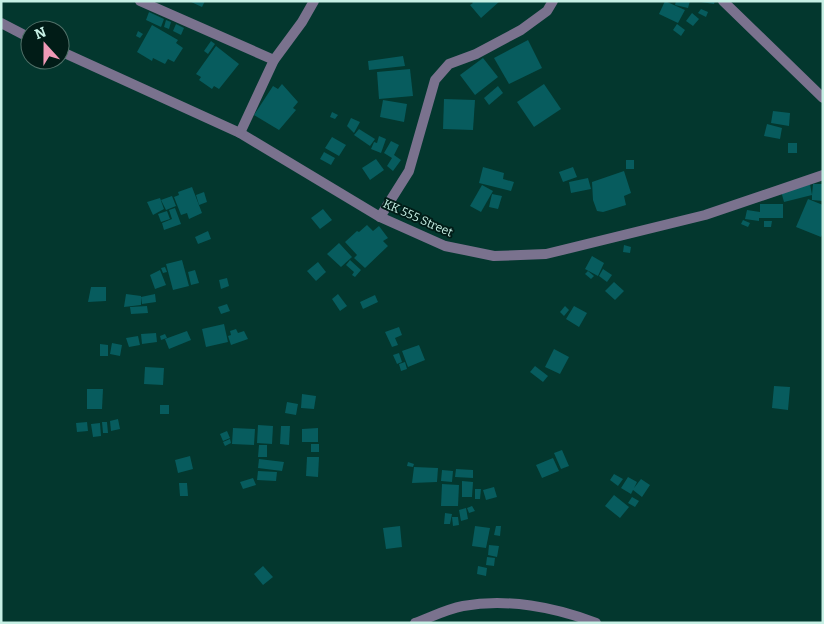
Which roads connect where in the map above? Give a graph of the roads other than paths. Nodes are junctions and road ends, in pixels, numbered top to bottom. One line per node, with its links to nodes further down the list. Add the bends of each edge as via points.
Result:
1 (140, 1): 5 (street)
2 (314, 1): 9 (street)
3 (553, 1): 13 (street, via 547,11 522,30 476,54 448,64 435,80 409,171)
4 (723, 1): 10 (street)
5 (152, 4): 9 (street)
6 (1, 23): 7 (street)
7 (20, 33)
8 (70, 56): 11 (street, KK 555 Street)
9 (274, 60): 11 (street)
10 (823, 98)
11 (240, 132): 13 (street, KK 555 Street)
12 (823, 175): 13 (street, KK 555 Street, via 705,215 546,254 494,256 445,246)
13 (380, 217)
14 (415, 623): 15 (street, via 462,606 524,604 570,613)
15 (596, 623)

